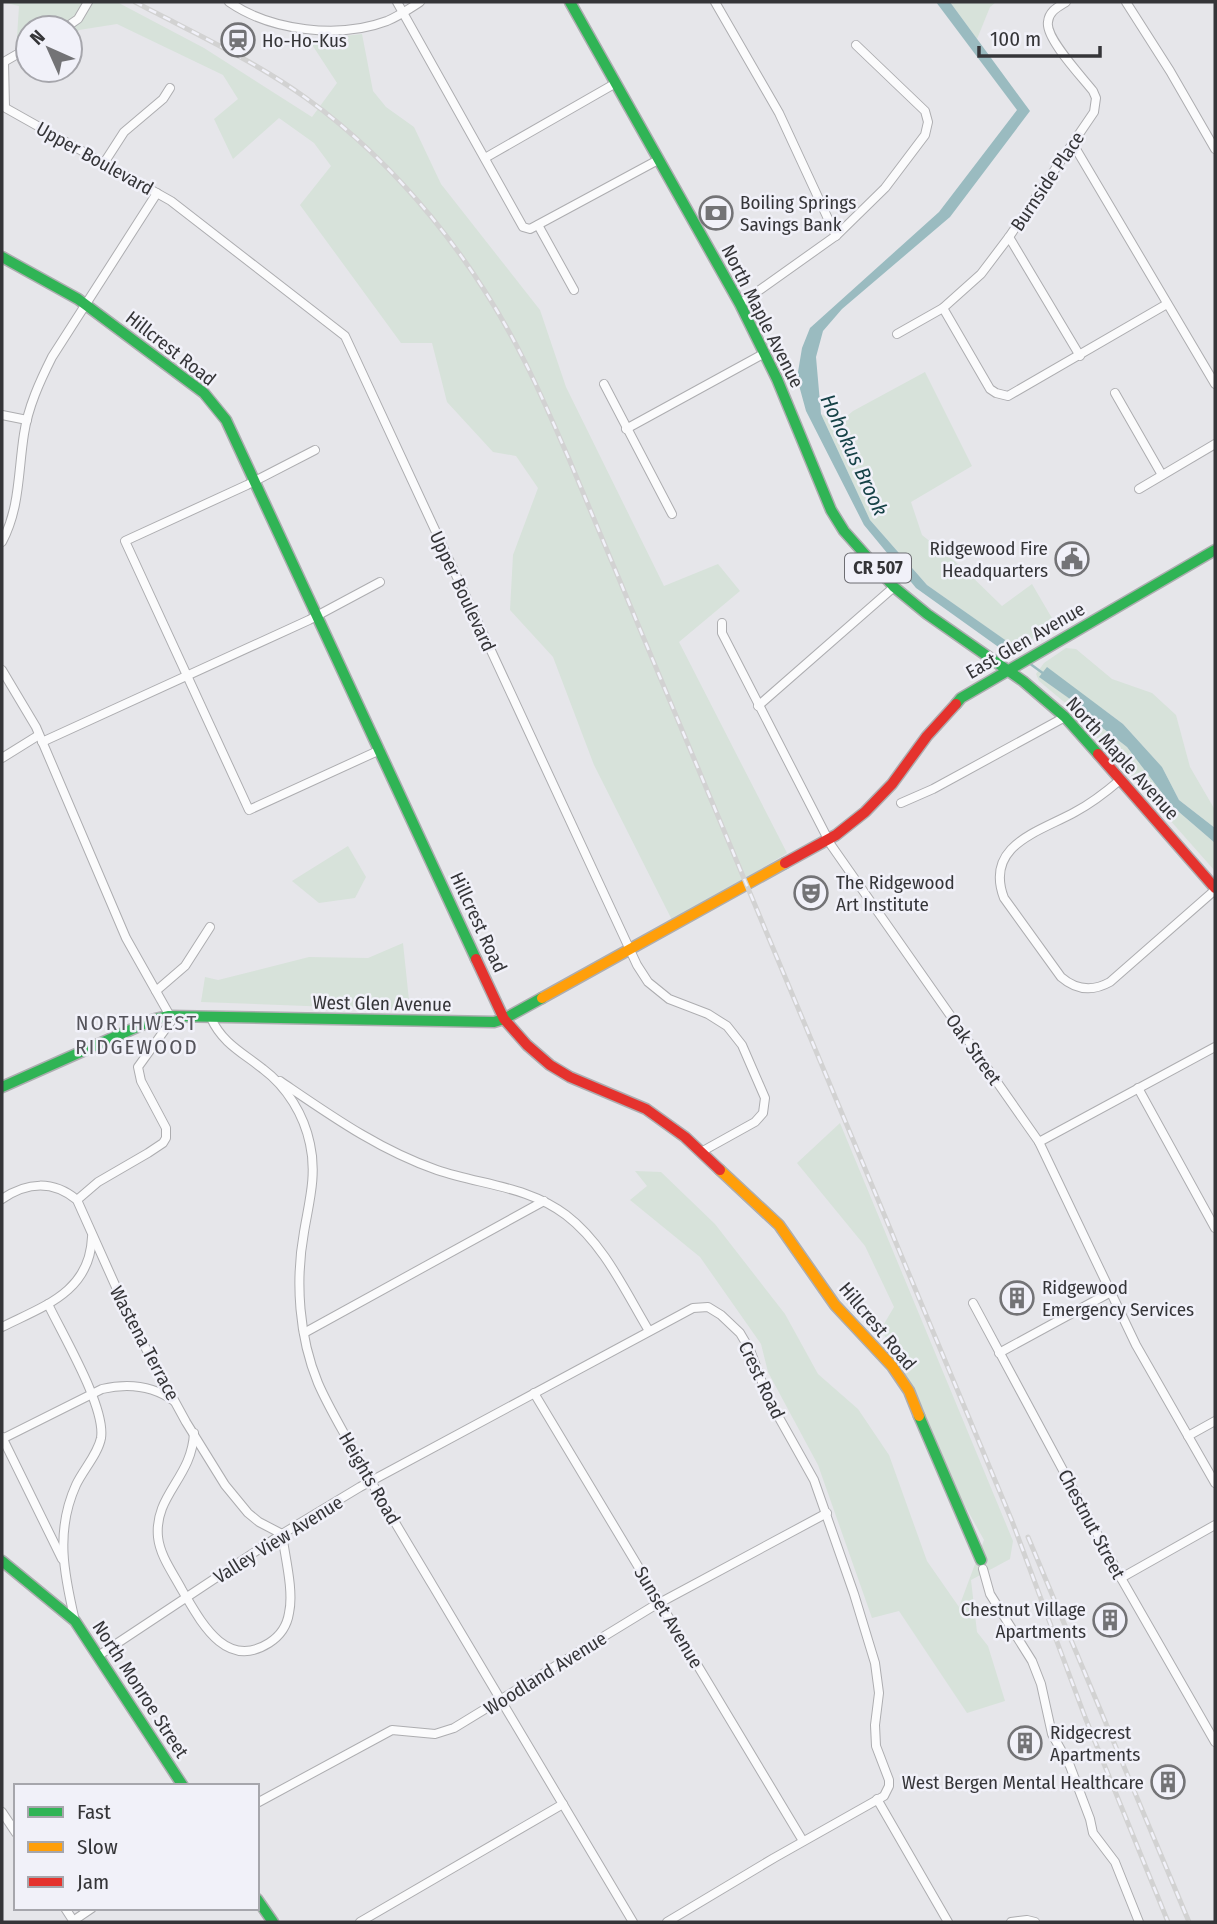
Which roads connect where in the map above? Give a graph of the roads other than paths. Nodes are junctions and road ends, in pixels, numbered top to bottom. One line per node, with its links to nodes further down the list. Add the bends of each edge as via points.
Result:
1 (229, 2): 8 (street, via 259,18 313,30 373,26)
2 (397, 2): 8 (street)
3 (420, 2): 8 (street)
4 (570, 2): 11 (street, North Maple Avenue / CR 507)
5 (715, 2): 21 (street, via 779,113)
6 (1066, 2): 14 (street, Burnside Place, via 1050,14 1049,33 1093,91 1096,106)
7 (1126, 2): 15 (street)
8 (403, 13): 16 (street)
9 (856, 46): 21 (street, via 922,107 928,127 895,177)
10 (3, 62): 13 (street)
11 (616, 83): 16 (street); 17 (street, North Maple Avenue / CR 507)
12 (170, 88): 18 (street, via 124,132)
13 (3, 106): 18 (street, Upper Boulevard)
14 (1073, 144): 22 (street, Burnside Place); 27 (street)
15 (1215, 149)
16 (485, 158): 20 (street, via 523,227)
17 (658, 160): 20 (street); 26 (street, North Maple Avenue / CR 507)
18 (104, 163): 19 (street, Upper Boulevard)
19 (157, 193): 25 (street); 64 (street, Upper Boulevard, via 345,337)
20 (538, 225): 24 (street)
21 (836, 236): 26 (street)
22 (1009, 237): 28 (street, Burnside Place, via 981,274); 31 (street)
23 (2, 257): 25 (street, Hillcrest Road)
24 (574, 290)
25 (85, 304): 36 (street, via 52,357); 41 (street, Hillcrest Road, via 204,393 226,420)
26 (740, 304): 30 (street, North Maple Avenue / CR 507)
27 (1167, 304): 31 (street); 33 (street)
28 (943, 308): 29 (street, Burnside Place); 31 (street, via 990,389 1002,396 1015,394)
29 (897, 334)
30 (765, 353): 37 (street); 47 (street, North Maple Avenue / CR 507, via 831,510)
31 (1080, 356)
32 (604, 384): 37 (street)
33 (1215, 384)
34 (1115, 393): 40 (street)
35 (2, 415): 36 (street)
36 (27, 420): 44 (street, via 15,510)
37 (626, 429): 43 (street)
38 (1215, 444): 40 (street)
39 (316, 450): 41 (street)
40 (1162, 475): 42 (street)
41 (255, 481): 48 (street, Hillcrest Road); 52 (street, via 125,541)
42 (1139, 489)
43 (672, 514)
44 (2, 542)
45 (1215, 550): 50 (street, East Glen Avenue)
46 (380, 582): 48 (street)
47 (894, 587): 50 (street, North Maple Avenue / CR 507, via 927,614); 53 (street)
48 (317, 615): 52 (street); 56 (street, Hillcrest Road)
49 (722, 623): 53 (street, Oak Street, via 722,633)
50 (1014, 668): 54 (street, North Maple Avenue / CR 507); 60 (street, East Glen Avenue, via 961,698 877,800)
51 (2, 670): 55 (street)
52 (187, 676): 55 (street); 56 (street, via 249,810)
53 (758, 706): 60 (street, Oak Street)
54 (1065, 717): 58 (street, North Maple Avenue / CR 507); 59 (street)
55 (41, 738): 57 (street); 65 (street, via 126,938)
56 (380, 750): 68 (street, Hillcrest Road)
57 (2, 758)
58 (1120, 780): 62 (street, North Maple Avenue / CR 507); 62 (street, via 1077,811 1015,845 1000,869 1004,898 1061,977 1085,989 1110,982)
59 (901, 803)
60 (828, 840): 61 (street, East Glen Avenue); 73 (street, Oak Street)
61 (743, 887): 64 (street, West Glen Avenue)
62 (1215, 889)
63 (210, 927): 65 (street, via 185,966)
64 (630, 950): 68 (street, West Glen Avenue); 74 (street, Upper Boulevard, via 658,991 718,1019 736,1035 765,1098 760,1118)
65 (156, 991): 66 (street)
66 (172, 1017): 67 (street, West Glen Avenue); 71 (street, West Glen Avenue, via 155,1019); 76 (street, via 138,1067 166,1128 166,1138)
67 (211, 1018): 68 (street, West Glen Avenue); 70 (street, Heights Road, via 231,1046)
68 (504, 1019): 74 (street, Hillcrest Road, via 550,1065 646,1109)
69 (1215, 1047): 72 (street)
70 (270, 1074): 77 (street, via 352,1130 400,1155); 85 (street, Heights Road, via 299,1113 313,1160 299,1278)
71 (2, 1087)
72 (1138, 1088): 73 (street); 78 (street)
73 (1039, 1142): 80 (street, Oak Street)
74 (701, 1152): 101 (street, Hillcrest Road, via 779,1225 835,1305 901,1379)
75 (2, 1199): 76 (street, via 20,1188 40,1185 61,1189)
76 (77, 1200): 79 (street, Wastena Terrace)
77 (544, 1201): 84 (street, via 572,1220 598,1247); 85 (street)
78 (1215, 1228)
79 (92, 1230): 82 (street, via 84,1271 69,1290); 89 (street, Wastena Terrace, via 120,1298)
80 (1111, 1292): 86 (street); 92 (street, Oak Street)
81 (973, 1303): 86 (street, Chestnut Street)
82 (48, 1304): 83 (street); 88 (street)
83 (2, 1327)
84 (649, 1331): 87 (street, Valley View Avenue); 96 (street, Crest Road, via 700,1306 715,1310 740,1333)
85 (304, 1333): 94 (street, Heights Road, via 317,1380)
86 (999, 1353): 102 (street, Chestnut Street)
87 (534, 1393): 94 (street, Valley View Avenue); 104 (street, Sunset Avenue)
88 (91, 1394): 89 (street, via 138,1385); 93 (street); 100 (street, via 101,1438 69,1503)
89 (176, 1403): 91 (street, Wastena Terrace)
90 (1215, 1421): 92 (street)
91 (194, 1433): 98 (street, Wastena Terrace, via 234,1497 259,1522); 103 (street, via 188,1463 164,1502 158,1524 164,1559)
92 (1188, 1436): 95 (street, Oak Street)
93 (2, 1438): 100 (street)
94 (370, 1482): 98 (street, Valley View Avenue); 107 (street, Heights Road)
95 (1215, 1483)
96 (827, 1513): 104 (street, Woodland Avenue); 110 (street, Crest Road, via 878,1678 874,1736 889,1786)
97 (1215, 1525): 102 (street)
98 (282, 1534): 103 (street, Valley View Avenue); 103 (street, via 290,1608 285,1627 273,1641 246,1650 222,1644)
99 (2, 1561): 105 (street, North Monroe Street)
100 (63, 1561): 105 (street)
101 (982, 1565): 126 (street, via 990,1594 1041,1684 1052,1734 1070,1766 1093,1833 1115,1862)
102 (1121, 1578): 108 (street, Chestnut Street)
103 (187, 1597): 106 (street, Valley View Avenue)
104 (660, 1602): 107 (street, Woodland Avenue); 115 (street, Sunset Avenue)
105 (75, 1621): 106 (street, North Monroe Street)
106 (98, 1656): 109 (street, North Monroe Street)
107 (501, 1700): 111 (street, Woodland Avenue, via 444,1732 383,1733); 112 (street, Heights Road)
108 (1215, 1742)
109 (182, 1784)
110 (877, 1800): 115 (street); 123 (street)
111 (259, 1802)
112 (563, 1804): 120 (street); 121 (street, Heights Road)
113 (2, 1812): 114 (street)
114 (14, 1830)
115 (803, 1841): 122 (street)
116 (259, 1902): 119 (street)
117 (89, 1910): 118 (street)
118 (74, 1921)
119 (273, 1922)
120 (360, 1922)
121 (633, 1922)
122 (667, 1922)
123 (948, 1922)
124 (1011, 1922): 125 (street)
125 (1035, 1922)
126 (1139, 1922)

